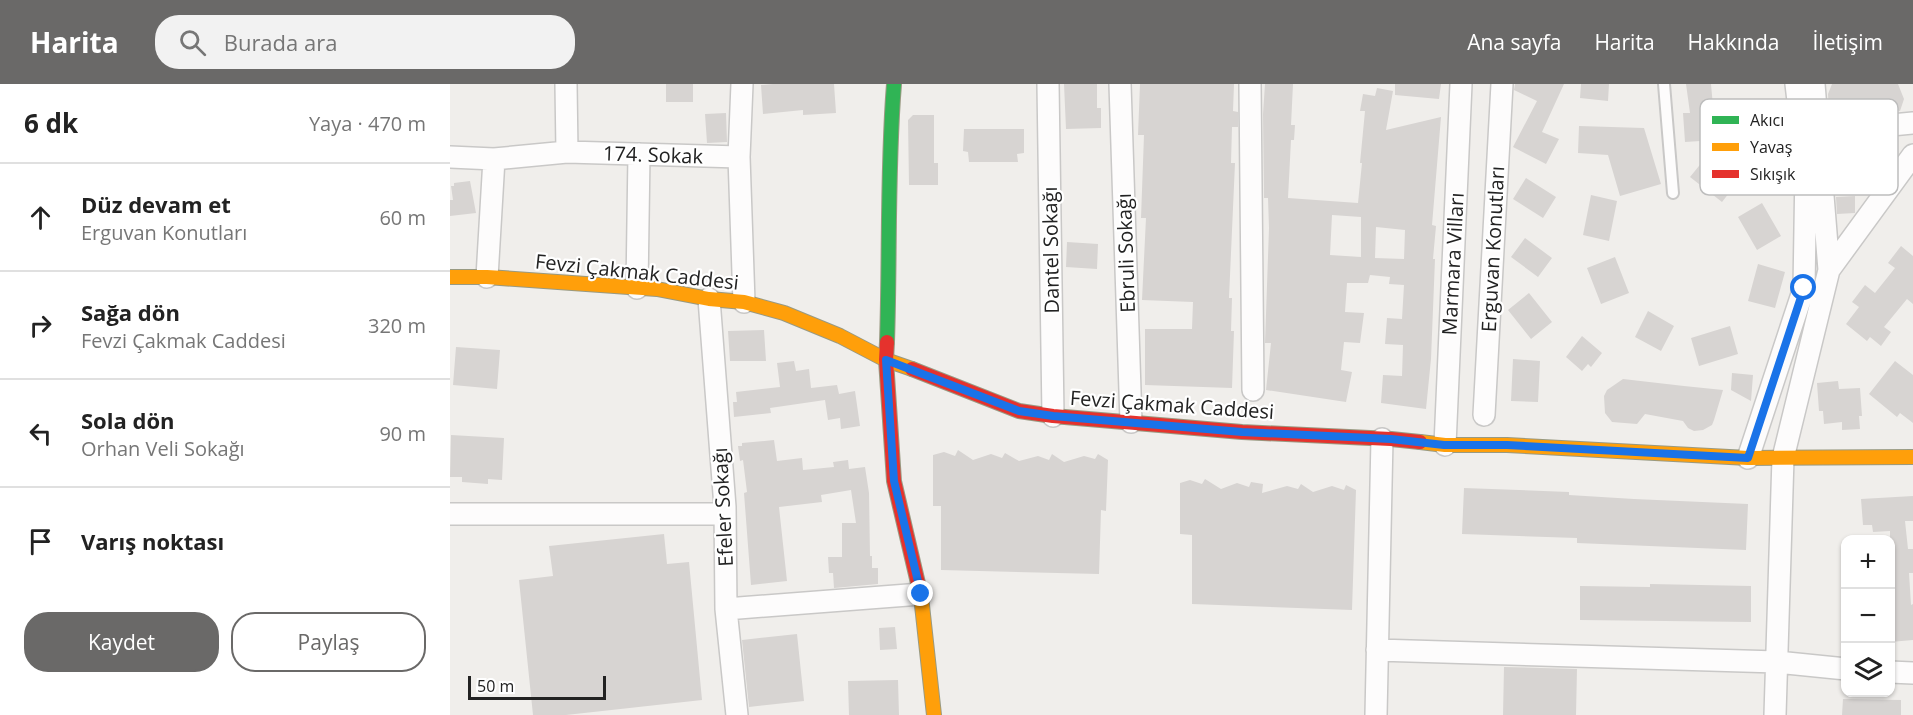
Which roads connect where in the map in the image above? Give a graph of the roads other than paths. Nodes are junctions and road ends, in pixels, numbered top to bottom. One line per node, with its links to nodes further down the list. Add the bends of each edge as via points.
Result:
1 (566, 84): 16 (street)
2 (742, 84): 20 (street)
3 (894, 84): 33 (street)
4 (1048, 84): 36 (street, Dantel Sokağı)
5 (1120, 84): 37 (street, Ebruli Sokağı)
6 (1250, 84): 34 (street)
7 (1461, 84): 39 (street, Marmara Vilları)
8 (1502, 84): 35 (street, Erguvan Konutları)
9 (1664, 84): 23 (lane)
10 (1796, 84): 12 (street)
11 (1814, 84): 13 (street)
12 (1798, 99)
13 (1816, 99)
14 (1913, 123): 15 (street)
15 (1898, 124)
16 (567, 152): 17 (street, 174. Sokak); 21 (street, 174. Sokak)
17 (639, 154): 20 (street, 174. Sokak); 30 (street)
18 (1913, 155): 22 (street)
19 (450, 157): 21 (street, 174. Sokak)
20 (739, 157): 32 (street)
21 (494, 159): 29 (street)
22 (1898, 176)
23 (1673, 193)
24 (1806, 195): 41 (street, via 1804,288)
25 (1824, 195): 27 (street)
26 (1884, 195): 27 (street)
27 (1829, 270): 42 (street)
28 (450, 277): 29 (street, Fevzi Çakmak Caddesi)
29 (487, 277): 30 (street, Fevzi Çakmak Caddesi)
30 (637, 288): 31 (street, Fevzi Çakmak Caddesi)
31 (710, 299): 32 (street, Fevzi Çakmak Caddesi); 44 (street, Efeler Sokağı)
32 (744, 302): 33 (street, Fevzi Çakmak Caddesi, via 794,317)
33 (886, 360): 36 (street, Fevzi Çakmak Caddesi, via 1019,411); 45 (street, via 894,481)
34 (1253, 390)
35 (1484, 415)
36 (1053, 416): 37 (street, Fevzi Çakmak Caddesi)
37 (1131, 422): 38 (street, Fevzi Çakmak Caddesi)
38 (1382, 438): 39 (street, Fevzi Çakmak Caddesi); 47 (street)
39 (1444, 445): 41 (street, Fevzi Çakmak Caddesi)
40 (1913, 457): 42 (street, Fevzi Çakmak Caddesi)
41 (1748, 458): 42 (street, Fevzi Çakmak Caddesi)
42 (1783, 458): 48 (street)
43 (450, 514): 44 (street)
44 (725, 514): 46 (street, Efeler Sokağı)
45 (921, 594): 46 (street); 53 (street)
46 (726, 609): 52 (street, Efeler Sokağı)
47 (1377, 650): 48 (street); 54 (street)
48 (1777, 662): 49 (street); 55 (street)
49 (1841, 669)
50 (1895, 672): 51 (street)
51 (1913, 673)
52 (737, 715)
53 (934, 715)
54 (1376, 715)
55 (1775, 715)

